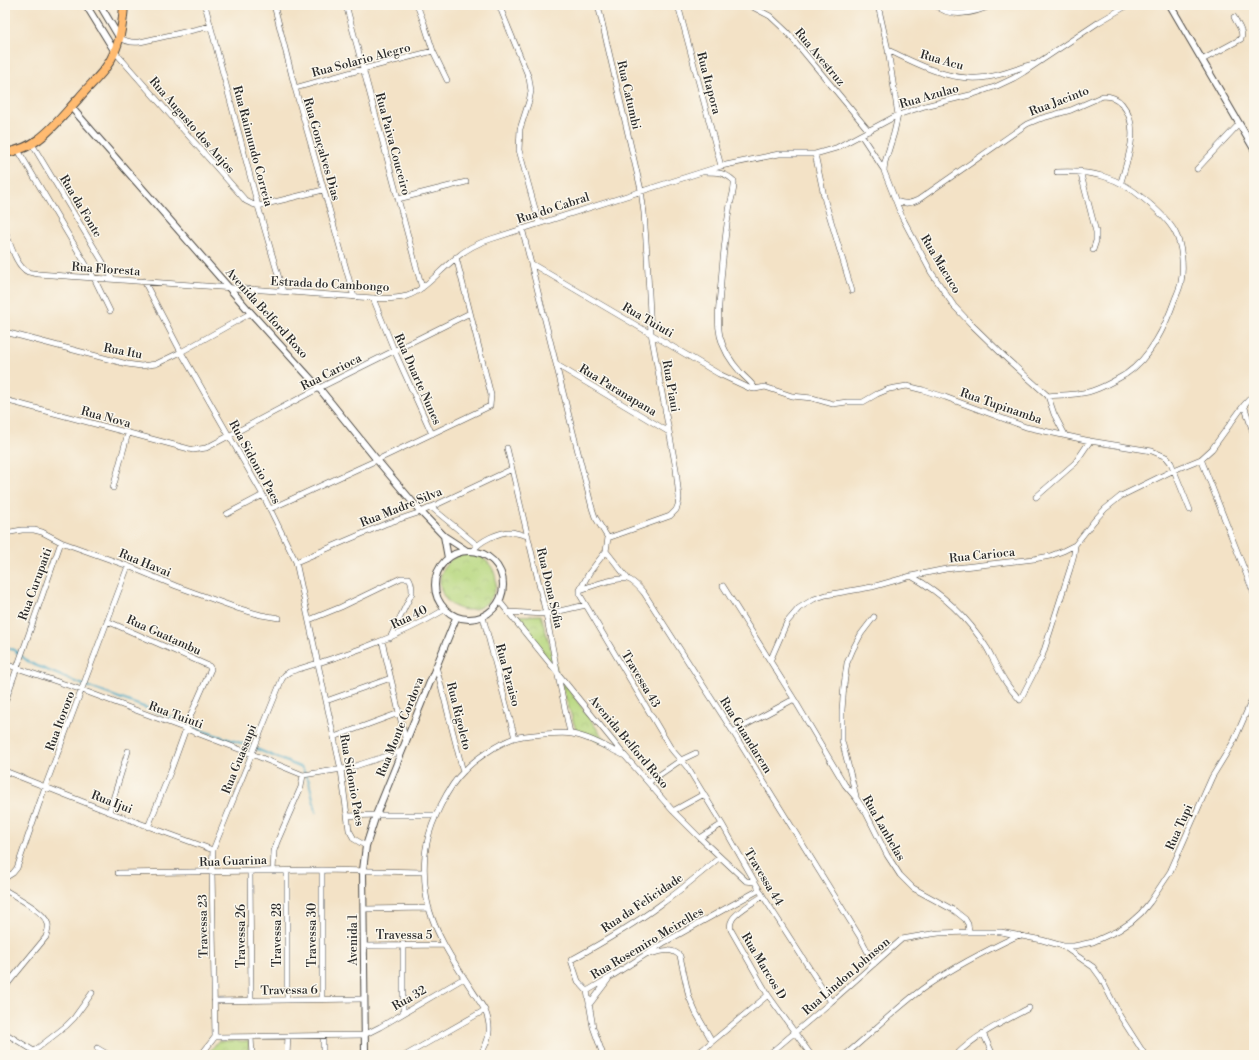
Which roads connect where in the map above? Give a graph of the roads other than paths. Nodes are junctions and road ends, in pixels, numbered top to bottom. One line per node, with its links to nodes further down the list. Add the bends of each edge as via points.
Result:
1 (86, 5): 22 (street)
2 (100, 5): 19 (street)
3 (124, 5): 19 (main road)
4 (205, 5): 18 (street, Rua Raimundo Correia)
5 (274, 5): 27 (street, Rua Gonçalves Dias)
6 (346, 5): 25 (street, Rua Paiva Couceiro)
7 (417, 5): 21 (street)
8 (499, 5): 51 (street, via 529,78 530,101 520,129 519,150)
9 (598, 5): 47 (street, Rua Catumbi)
10 (678, 5): 38 (street, Rua Itapora)
11 (749, 5): 31 (street, Rua Avestruz, via 770,16 787,32)
12 (878, 5): 20 (street)
13 (936, 5): 14 (street, via 945,12 954,13 982,10)
14 (991, 5)
15 (1128, 5): 24 (street, Rua Azulao)
16 (1170, 5): 23 (street)
17 (1234, 17): 23 (street, via 1242,32 1241,39)
18 (211, 26): 19 (street, via 132,43); 50 (street, Rua Raimundo Correia)
19 (119, 37): 22 (main road)
20 (888, 50): 24 (street, Rua Acu, via 956,78 989,77); 29 (street)
21 (433, 51): 25 (street, Rua Solario Alegro); 26 (street)
22 (115, 52): 28 (main road, via 109,64); 50 (street, Rua Augusto dos Anjos, via 239,194 246,201)
23 (1202, 60): 30 (street)
24 (1038, 62): 29 (street, Rua Azulao, via 997,86)
25 (363, 69): 27 (street, Rua Solario Alegro); 48 (street, Rua Paiva Couceiro)
26 (447, 80)
27 (295, 88): 46 (street, Rua Gonçalves Dias)
28 (71, 107): 33 (main road, via 47,133); 60 (street, Avenida Belford Roxo)
29 (898, 115): 31 (street, Rua Azulao); 40 (street)
30 (1239, 124): 34 (street); 39 (street)
31 (869, 130): 32 (street, Rua Azulao)
32 (861, 135): 37 (street, Rua Azulao, via 836,148); 40 (street, Rua Macuco)
33 (32, 144): 35 (main road); 58 (street, Rua da Fonte)
34 (1254, 149)
35 (18, 150): 36 (main road); 57 (street)
36 (5, 153)
37 (815, 154): 38 (street, Rua Azulao, via 779,154); 62 (street, via 825,201)
38 (721, 166): 42 (street, Rua do Cabral)
39 (1197, 169)
40 (884, 171): 49 (street, Rua Macuco)
41 (1080, 171): 43 (street); 45 (street); 54 (street, via 1096,232)
42 (700, 172): 47 (street, Rua do Cabral); 76 (street, via 719,172 734,181 727,220 719,302 720,336 730,358)
43 (1058, 172)
44 (466, 182): 48 (street)
45 (1122, 182): 49 (street, Rua Jacinto, via 1132,124 1125,108 1118,100 1103,96 1071,110 1027,124 918,200 905,204); 78 (street, via 1151,205 1176,233 1183,267 1182,283 1169,316 1143,360 1126,373 1098,388 1087,392)
46 (324, 190): 50 (street); 65 (street, Rua Gonçalves Dias)
47 (640, 190): 51 (street, Rua do Cabral); 71 (street, Rua Piaui, via 644,213)
48 (398, 199): 61 (street, Rua Paiva Couceiro)
49 (896, 201): 78 (street, Rua Macuco, via 931,272 954,306)
50 (258, 206): 63 (street, Rua Raimundo Correia)
51 (540, 223): 52 (street, Rua do Cabral)
52 (522, 228): 55 (street, Rua do Cabral, via 479,243); 56 (street)
53 (5, 231): 57 (street, Rua Floresta, via 17,260 27,271)
54 (1093, 250)
55 (456, 257): 61 (street, Rua do Cabral); 69 (street)
56 (532, 264): 71 (street, Rua Tuiuti); 74 (street)
57 (94, 278): 58 (street, Rua Floresta); 67 (street)
58 (113, 279): 59 (street, Rua Floresta)
59 (144, 282): 60 (street, Rua Floresta); 73 (street, Rua Sidonio Paes)
60 (230, 288): 63 (street, Estrada do Cambongo); 68 (street, Avenida Belford Roxo)
61 (422, 288): 64 (street, Rua do Cabral)
62 (852, 291)
63 (282, 292): 65 (street, Estrada do Cambongo)
64 (406, 296): 66 (street, Estrada do Cambongo)
65 (354, 297): 66 (street, Estrada do Cambongo)
66 (373, 298): 72 (street, Rua Duarte Nunes)
67 (110, 311)
68 (251, 313): 73 (street, Rua Itu); 75 (street, Avenida Belford Roxo)
69 (470, 313): 72 (street, Rua Carioca); 84 (street, via 491,395 491,404 489,408)
70 (5, 332): 73 (street, Rua Itu, via 142,366 156,364)
71 (651, 333): 76 (street, Rua Tuiuti, via 719,374); 82 (street, Rua Piaui)
72 (394, 350): 75 (street, Rua Carioca); 84 (street, Rua Duarte Nunes)
73 (181, 352): 87 (street, Rua Sidonio Paes)
74 (557, 365): 82 (street, Rua Paranapana); 106 (street, via 592,508)
75 (319, 388): 87 (street, Rua Carioca); 92 (street, Avenida Belford Roxo)
76 (755, 389): 80 (street, Rua Tuiuti, via 765,388 827,403)
77 (1254, 394): 81 (street)
78 (1048, 396): 85 (street, Rua Macuco)
79 (5, 400): 83 (street, Rua Nova)
80 (863, 402): 85 (street, Rua Tupinamba, via 889,389 907,386 1026,427)
81 (1244, 405): 86 (street); 91 (street, via 1212,449)
82 (669, 432): 106 (street, Rua Piaui, via 679,498 676,510 670,516)
83 (128, 433): 90 (street, Rua Nova, via 192,450); 95 (street)
84 (432, 434): 92 (street, Rua Duarte Nunes)
85 (1065, 435): 88 (street, Rua Tupinamba)
86 (1254, 435)
87 (230, 437): 90 (street, Rua Carioca); 96 (street, Rua Sidonio Paes)
88 (1090, 441): 94 (street, Rua Tupinamba, via 1152,451 1166,457); 97 (street, via 1075,463)
89 (507, 448): 93 (street, Rua Dona Sofia)
90 (202, 450)
91 (1201, 459): 94 (street, Rua Carioca); 119 (street)
92 (377, 460): 99 (street, Rua Duarte Nunes); 101 (street, Avenida Belford Roxo)
93 (512, 469): 98 (street, Rua Madre Silva); 105 (street, Rua Dona Sofia)
94 (1174, 470): 100 (street, Rua Tupinamba); 109 (street, Rua Carioca, via 1121,496 1094,521)
95 (113, 488)
96 (263, 495): 99 (street, Rua Sidonio Paes); 102 (street)
97 (1036, 497)
98 (431, 507): 101 (street, Rua Madre Silva); 108 (street)
99 (270, 509): 113 (street, Rua Sidonio Paes)
100 (1190, 510)
101 (421, 512): 104 (street, Avenida Belford Roxo); 113 (street, Rua Madre Silva, via 385,524)
102 (227, 514)
103 (5, 533): 107 (street, Rua Havai, via 34,530)
104 (444, 536): 110 (street, Avenida Belford Roxo); 112 (street)
105 (528, 536): 108 (street, via 501,533); 124 (street, Rua Dona Sofia)
106 (608, 538): 111 (street)
107 (61, 542): 114 (street, Rua Havai); 137 (street, Rua Curupaiti)
108 (477, 545): 110 (street)
109 (1075, 545): 115 (street, Rua Carioca, via 1050,556); 115 (street, via 1070,570 1042,657 1020,700 1004,681 986,648 965,619 947,600)
110 (470, 551): 112 (street); 120 (street, Avenida Belford Roxo, via 479,552 496,563 504,582)
111 (606, 551): 116 (street); 118 (street)
112 (448, 558): 122 (street, via 436,574 434,584 435,594)
113 (296, 562): 129 (street, Rua Sidonio Paes)
114 (128, 566): 127 (street, Rua Havai, via 236,608); 130 (street, Rua Itororo)
115 (911, 576): 133 (street, Rua Carioca, via 872,587 826,595 799,608 787,622)
116 (628, 579): 118 (street); 147 (street, Rua Guandarem, via 636,584 652,604)
117 (723, 586): 133 (street, Rua Lanhelas)
118 (580, 590): 121 (street)
119 (1254, 594)
120 (500, 602): 123 (street, Avenida Belford Roxo); 125 (street)
121 (586, 605): 124 (street); 157 (street, Travessa 43, via 670,747)
122 (444, 610): 128 (street); 131 (street, Rua 40, via 431,619)
123 (508, 612): 124 (street); 138 (street, Avenida Belford Roxo)
124 (546, 614): 138 (street, Rua Dona Sofia)
125 (483, 617): 128 (street, via 469,620); 150 (street, Rua Paraiso)
126 (874, 617): 165 (street, via 853,649 847,664 844,685 842,741)
127 (279, 618)
128 (456, 618): 136 (street, Rua Monte Cordova)
129 (309, 620): 131 (street, via 401,578 409,578 412,593); 134 (street, Rua Sidonio Paes)
130 (107, 621): 140 (street, Rua Itororo); 146 (street, Rua Guatambu, via 211,669)
131 (390, 638): 132 (street, Rua 40)
132 (382, 641): 134 (street); 139 (street)
133 (770, 661): 142 (street, Rua Lanhelas)
134 (318, 663): 143 (street, Rua Sidonio Paes); 153 (street, Rua Guassupi, via 285,675)
135 (5, 664): 137 (street, Rua Tuiuti)
136 (436, 666): 151 (street, Rua Monte Cordova); 160 (street, Rua Rigoleto)
137 (16, 668): 140 (street, Rua Tuiuti); 144 (street, Rua Curupaiti)
138 (557, 671): 148 (street, Rua Dona Sofia); 156 (street, Avenida Belford Roxo)
139 (391, 678): 143 (street); 145 (street)
140 (82, 689): 146 (street, Rua Tuiuti); 163 (street, Rua Itororo)
141 (1254, 695): 197 (street, Rua Tupi, via 1234,741 1212,777 1160,888 1141,912 1119,930 1093,942)
142 (794, 698): 147 (street); 165 (street, Rua Lanhelas, via 845,785)
143 (326, 701): 149 (street, Rua Sidonio Paes)
144 (5, 702)
145 (399, 713): 149 (street); 151 (street)
146 (187, 725): 153 (street, Rua Tuiuti); 172 (street)
147 (733, 732): 199 (street, Rua Guandarem, via 860,937)
148 (570, 733): 150 (street); 156 (street)
149 (334, 737): 158 (street, Rua Sidonio Paes)
150 (515, 738): 160 (street, via 488,752)
151 (406, 742): 154 (street, Rua Monte Cordova)
152 (128, 751): 167 (street)
153 (253, 751): 161 (street, Rua Tuiuti); 175 (street, Rua Guassupi)
154 (402, 751): 158 (street, Rua Tuiuti); 168 (street, Rua Monte Cordova)
155 (696, 753): 157 (street)
156 (625, 756): 162 (street, Avenida Belford Roxo)
157 (681, 760): 162 (street); 164 (street, Travessa 44)
158 (341, 770): 161 (street, Rua Tuiuti); 170 (street, Rua Sidonio Paes)
159 (5, 771): 163 (street, Rua Ijui)
160 (463, 772): 169 (street)
161 (306, 775): 180 (street, Rua Guarina, via 277,842)
162 (648, 782): 166 (street, Avenida Belford Roxo)
163 (45, 787): 167 (street, Rua Ijui); 185 (street, Rua Itororo, via 17,868)
164 (704, 794): 166 (street); 171 (street, Travessa 44)
165 (856, 798): 192 (street, Rua Lanhelas, via 900,875 913,888 956,911 965,919)
166 (674, 811): 173 (street, Avenida Belford Roxo)
167 (109, 812): 172 (street, Rua Ijui)
168 (376, 815): 169 (street); 170 (street); 174 (street, Rua Monte Cordova)
169 (436, 815): 183 (street, via 426,844)
170 (348, 816): 174 (street, Rua Sidonio Paes, via 351,835)
171 (722, 824): 173 (street); 186 (street, Travessa 44)
172 (148, 827): 175 (street, Rua Ijui)
173 (700, 838): 176 (street, Avenida Belford Roxo)
174 (366, 846): 178 (street, Avenida 1)
175 (213, 850): 182 (street, Travessa 23)
176 (720, 857): 186 (street, Avenida Belford Roxo, via 746,881); 203 (street, Rua da Felicidade, via 658,906 571,960 578,981)
177 (322, 870): 178 (street); 181 (street); 208 (street, Travessa 30)
178 (363, 870): 183 (street); 191 (street, Avenida 1)
179 (250, 871): 180 (street, Rua Guarina); 182 (street, Rua Guarina); 210 (street, Travessa 26)
180 (273, 871): 181 (street)
181 (287, 871): 207 (street, Travessa 28)
182 (212, 872): 184 (street, Rua Guarina); 209 (street, Travessa 23)
183 (424, 872): 190 (street)
184 (118, 873)
185 (5, 878)
186 (754, 882): 188 (street, Travessa 44)
187 (5, 890): 202 (street, via 37,911 48,924 48,930 46,937)
188 (759, 890): 189 (street, Travessa 44); 198 (street, Rua Rosemiro Meirelles)
189 (763, 896): 205 (street, Rua Marcos D, via 736,916 730,925); 211 (street, Travessa 44)
190 (429, 908): 191 (street); 195 (street)
191 (364, 909): 196 (street, Avenida 1)
192 (969, 932): 193 (street); 199 (street, Rua Lindon Johnson, via 925,934 902,939)
193 (1019, 935): 197 (street); 239 (street, via 924,988)
194 (403, 944): 195 (street, Travessa 5); 196 (street, Travessa 5); 215 (street)
195 (444, 945): 200 (street)
196 (364, 946): 206 (street, Avenida 1)
197 (1062, 946): 242 (street, via 1093,967)
198 (646, 954): 201 (street, Rua Rosemiro Meirelles); 224 (street, via 671,950 680,956 690,997)
199 (874, 964): 211 (street, Rua Lindon Johnson)
200 (464, 978): 214 (street); 215 (street, Rua 32)
201 (609, 978): 203 (street, Rua Rosemiro Meirelles); 212 (street)
202 (5, 987)
203 (587, 991): 212 (street)
204 (92, 993): 226 (street, via 66,1026)
205 (768, 995): 217 (street, Rua Marcos D); 224 (street)
206 (364, 999): 208 (street, Travessa 6); 219 (street, Avenida 1)
207 (287, 1000): 208 (street, Travessa 6); 210 (street, Travessa 6)
208 (322, 1000)
209 (214, 1001): 210 (street, Travessa 6); 222 (street)
210 (251, 1001)
211 (831, 1002): 217 (street, Rua Lindon Johnson)
212 (589, 1004): 235 (street, via 593,1027)
213 (1029, 1008): 218 (street)
214 (484, 1010): 233 (street); 234 (street, via 489,1034)
215 (403, 1013): 219 (street, Rua 32)
216 (5, 1033): 226 (street)
217 (795, 1033): 237 (street, Rua Lindon Johnson); 238 (street, Rua Marcos D)
218 (983, 1033): 240 (street); 241 (street)
219 (364, 1035): 221 (street); 232 (street, Avenida 1)
220 (288, 1036): 221 (street); 223 (street); 230 (street)
221 (323, 1036): 231 (street)
222 (215, 1037): 223 (street); 228 (street)
223 (251, 1037): 229 (street)
224 (712, 1041): 236 (street)
225 (96, 1048): 227 (street)
226 (32, 1053)
227 (109, 1055)
228 (201, 1055)
229 (252, 1055)
230 (288, 1055)
231 (323, 1055)
232 (365, 1055)
233 (406, 1055)
234 (480, 1055)
235 (603, 1055)
236 (696, 1055)
237 (768, 1055)
238 (811, 1055)
239 (844, 1055)
240 (956, 1055)
241 (993, 1055)
242 (1145, 1055)

